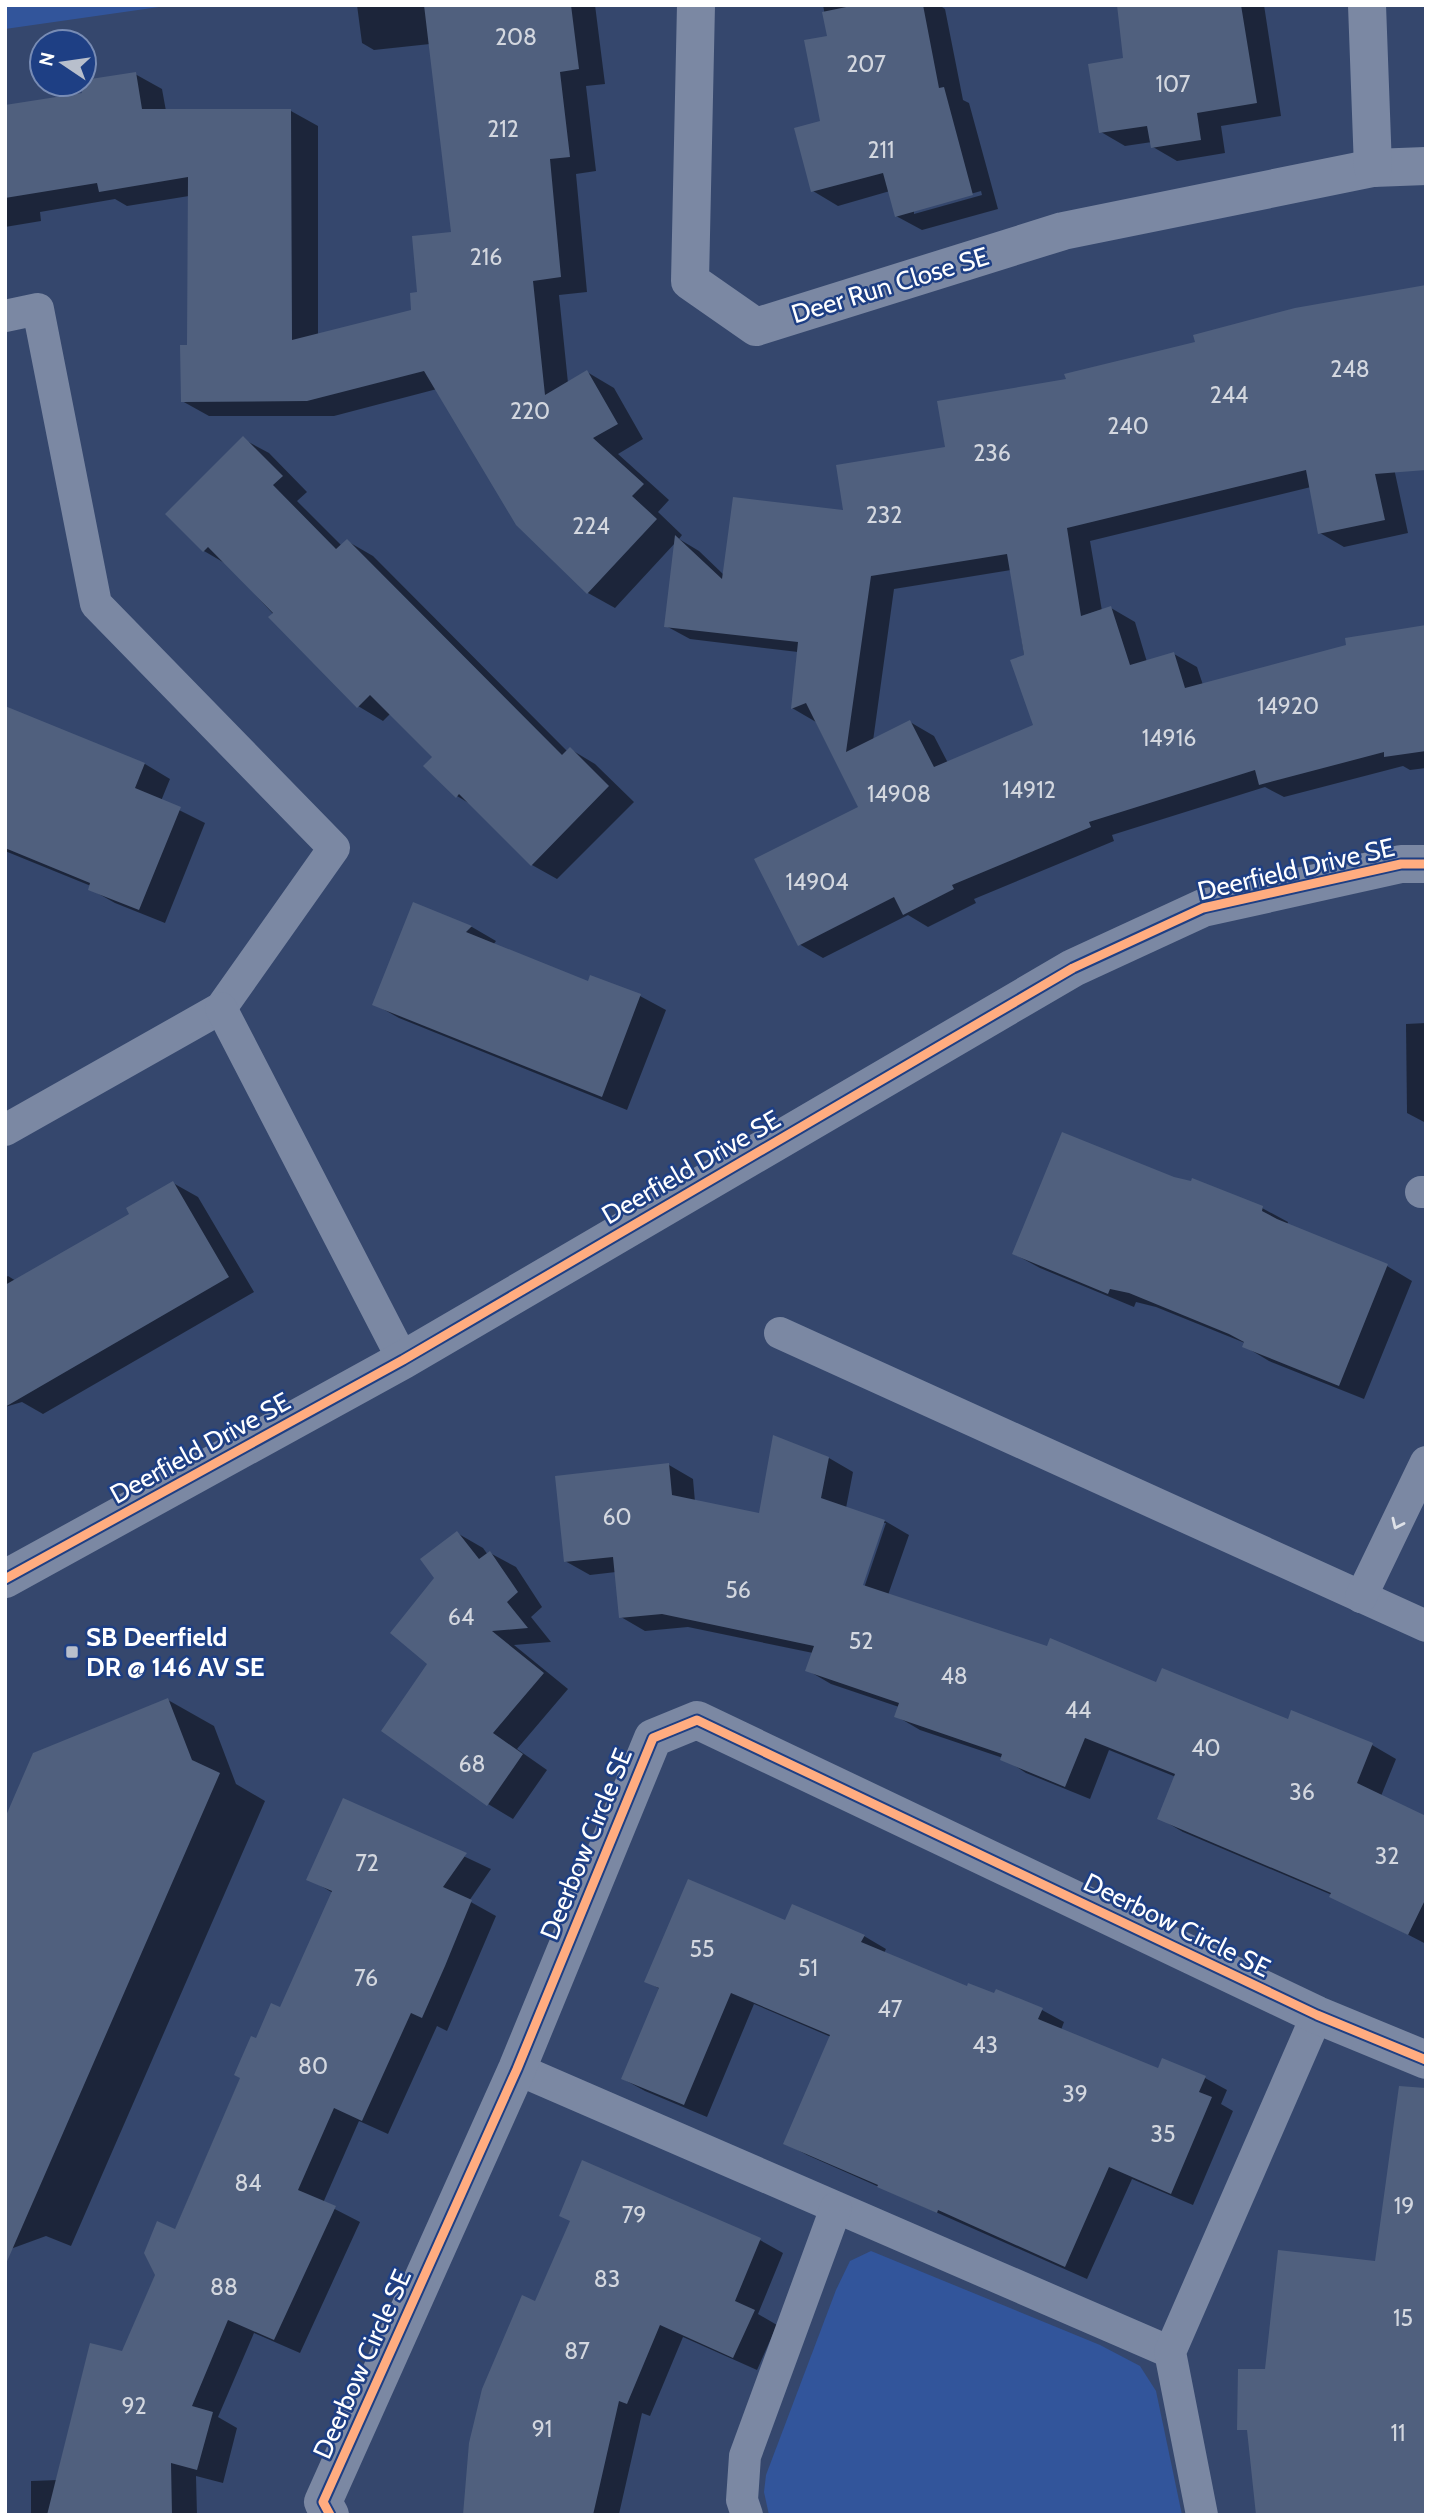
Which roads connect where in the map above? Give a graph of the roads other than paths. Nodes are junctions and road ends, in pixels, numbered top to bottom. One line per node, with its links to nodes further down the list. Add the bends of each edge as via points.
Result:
1 (696, 5): 4 (street, Deer Run Close SE, via 690,281 756,327 1063,231)
2 (1367, 5): 4 (street)
3 (1426, 166): 4 (street, Deer Run Close SE)
4 (1373, 168)
5 (5, 316): 7 (lane, via 38,309 96,604 334,848)
6 (1426, 864): 10 (street, Deerfield Drive SE, via 1401,864 1203,908 1073,968)
7 (221, 1008): 8 (lane); 10 (lane)
8 (5, 1130)
9 (780, 1333): 13 (lane)
10 (403, 1360): 12 (street, Deerfield Drive SE)
11 (1426, 1462): 13 (lane, one-way to 13)
12 (5, 1579)
13 (1361, 1597): 14 (lane)
14 (1426, 1626)
15 (1317, 2015): 16 (street, Deerbow Circle SE); 17 (street, Deerbow Circle SE, via 697,1720 653,1738); 19 (lane)
16 (1426, 2060)
17 (517, 2069): 18 (lane); 20 (street, Deerbow Circle SE, via 323,2502)
18 (836, 2208): 19 (lane); 21 (lane, via 745,2456 742,2500)
19 (1170, 2352): 22 (lane)
20 (330, 2515)
21 (747, 2515)
22 (1202, 2515)

